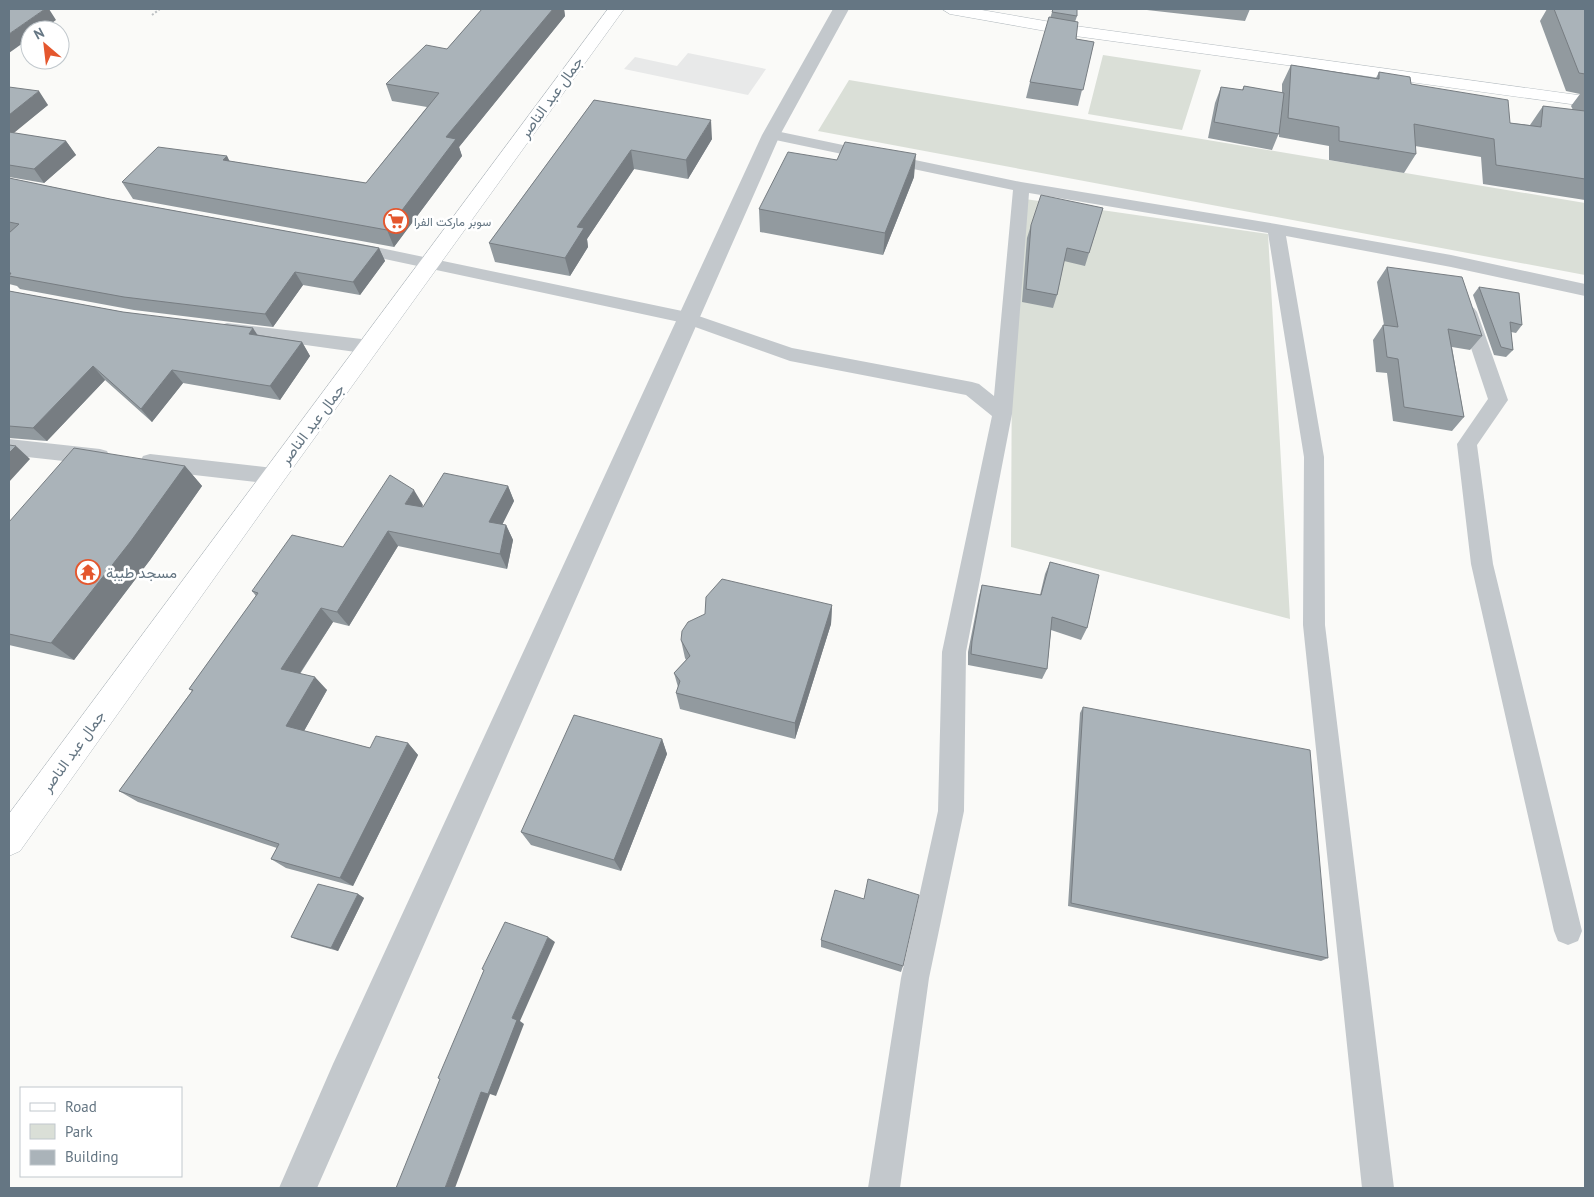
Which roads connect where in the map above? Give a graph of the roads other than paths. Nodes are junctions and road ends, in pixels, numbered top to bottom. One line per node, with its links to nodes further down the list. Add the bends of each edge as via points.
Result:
1 (616, 9): 9 (main road, جمال عبد الناصر)
2 (841, 9): 5 (street)
3 (950, 9): 4 (main road, via 1068,30)
4 (1585, 101)
5 (771, 135): 6 (lane); 12 (street)
6 (1021, 187): 7 (lane); 15 (lane)
7 (1276, 229): 10 (lane); 22 (lane, via 1314,458 1314,625)
8 (333, 244): 9 (lane)
9 (431, 262): 12 (lane); 14 (main road, جمال عبد الناصر)
10 (1456, 276): 11 (lane); 19 (lane, via 1498,400 1467,444 1482,564)
11 (1584, 294)
12 (687, 318): 15 (lane, via 790,354 972,389); 20 (street)
13 (213, 328): 14 (lane)
14 (370, 347): 17 (main road, جمال عبد الناصر)
15 (1002, 414): 21 (lane, via 954,652 951,811 915,978)
16 (9, 447): 17 (lane)
17 (273, 476): 18 (main road, جمال عبد الناصر)
18 (9, 840)
19 (1568, 931)
20 (298, 1188)
21 (884, 1188)
22 (1378, 1188)

